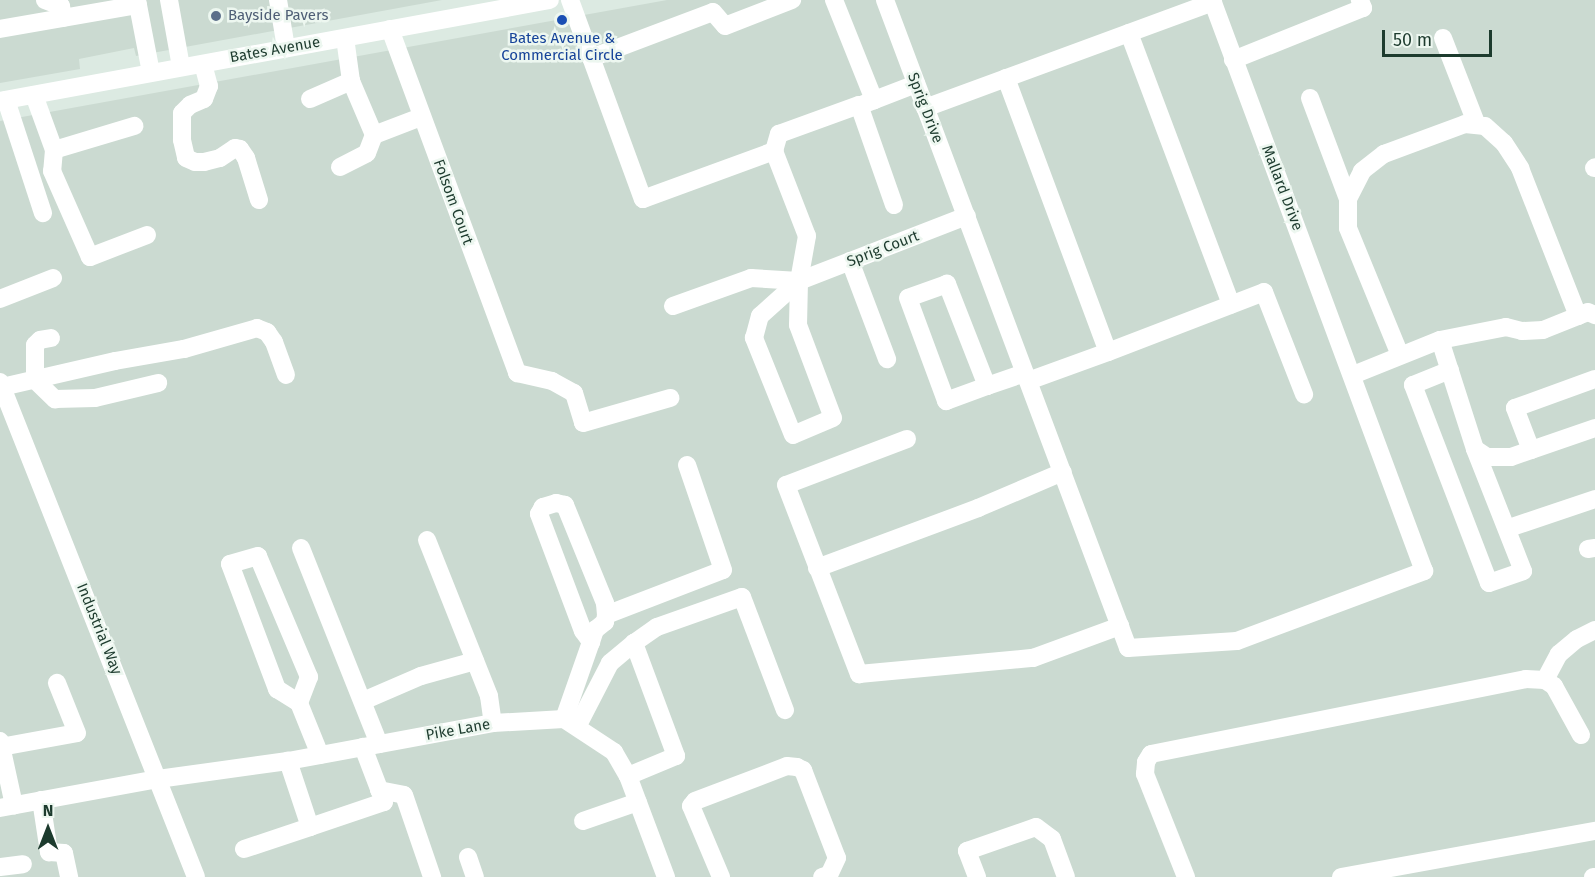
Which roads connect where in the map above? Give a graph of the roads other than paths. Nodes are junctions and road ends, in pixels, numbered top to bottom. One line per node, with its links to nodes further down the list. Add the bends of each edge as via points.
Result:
1 (45, 0): 12 (street, via 61,6)
2 (169, 0): 22 (street)
3 (278, 0): 18 (street)
4 (546, 0): 14 (street, Bates Avenue)
5 (570, 0): 19 (street)
6 (792, 0): 19 (street, via 725,26 713,12)
7 (834, 0): 31 (street)
8 (885, 0): 26 (street, Sprig Drive)
9 (1360, 0): 20 (street, via 1363,8)
10 (1212, 1): 15 (street); 20 (street, Mallard Drive)
11 (138, 2): 12 (street); 23 (street)
12 (63, 18): 13 (street)
13 (0, 29)
14 (390, 29): 16 (street, Bates Avenue); 33 (street, Folsom Court)
15 (1129, 33): 24 (street); 51 (street)
16 (345, 38): 18 (street, Bates Avenue); 25 (street)
17 (1443, 38): 34 (street)
18 (286, 48): 21 (street, Bates Avenue)
19 (591, 58): 39 (street, via 644,199)
20 (1233, 60): 61 (street, Mallard Drive)
21 (203, 64): 22 (street, Bates Avenue); 42 (street, via 209,86 204,99 182,113 186,158 204,162 240,149)
22 (182, 68): 23 (street, Bates Avenue)
23 (152, 73): 27 (street, Bates Avenue)
24 (1006, 78): 32 (street); 56 (street)
25 (351, 81): 28 (street); 36 (street)
26 (916, 84): 31 (street); 32 (street, Sprig Drive)
27 (34, 95): 30 (street, Bates Avenue); 38 (street)
28 (310, 99)
29 (1310, 99): 41 (street)
30 (3, 100): 37 (street)
31 (867, 103): 39 (street, via 779,134); 43 (street)
32 (925, 108): 45 (street, Sprig Drive)
33 (421, 117): 36 (street); 69 (street, Folsom Court, via 517,374 552,381 574,393 583,423)
34 (1477, 125): 41 (street, via 1466,124 1384,154 1362,171); 53 (street, via 1485,126 1504,143 1520,168)
35 (134, 126): 38 (street)
36 (374, 135): 40 (street, via 367,153)
37 (9, 140): 44 (street)
38 (54, 150): 46 (street, via 52,171 90,257)
39 (774, 151): 49 (street, via 807,236)
40 (340, 167)
41 (1348, 199): 57 (street, via 1348,228)
42 (259, 200)
43 (894, 206)
44 (43, 213)
45 (967, 216): 47 (street, Sprig Court); 62 (street, Sprig Drive)
46 (147, 236)
47 (850, 261): 49 (street, Sprig Court); 58 (street)
48 (53, 278): 50 (street)
49 (799, 281): 49 (street, via 760,316 754,338 793,435 833,418 798,325); 52 (street, via 751,278)
50 (0, 298)
51 (1231, 305): 56 (street); 68 (street, via 1264,292)
52 (673, 306)
53 (1587, 315): 55 (street, via 1543,330 1506,327)
54 (51, 338): 64 (street, via 35,345)
55 (1440, 340): 57 (street); 59 (street)
56 (1108, 352): 62 (street)
57 (1400, 355): 61 (street)
58 (887, 359)
59 (1450, 370): 72 (street); 77 (street, via 1413,385 1489,583 1523,571)
60 (286, 375): 64 (street, via 274,342 267,332 257,328 184,349)
61 (1353, 375): 82 (street, Mallard Drive, via 1367,424 1424,571 1238,641 1128,648)
62 (1027, 377): 67 (street); 75 (street, Sprig Drive)
63 (1595, 379): 73 (street, via 1515,408)
64 (35, 380): 65 (street, via 55,399 67,400 95,398); 66 (street)
65 (158, 383)
66 (1, 384): 100 (street, Industrial Way)
67 (987, 386): 67 (street, via 947,284 908,298 946,401)
68 (1304, 394)
69 (670, 398)
70 (1595, 428): 73 (street)
71 (907, 439): 80 (street, via 786,485)
72 (1475, 449): 73 (street, via 1487,457 1511,457); 77 (street)
73 (1531, 450)
74 (687, 465): 81 (street, via 723,570)
75 (1062, 472): 80 (street, via 1018,493); 82 (street, Sprig Drive)
76 (1595, 499): 77 (street)
77 (1509, 528)
78 (427, 540): 86 (street)
79 (301, 548): 89 (street)
80 (817, 568): 82 (street, via 859,674 1033,658)
81 (606, 615): 84 (street); 84 (street, via 605,603 565,505 543,507 539,514 583,631)
82 (1120, 626)
83 (1595, 630): 87 (street, via 1559,654)
84 (591, 642): 92 (street)
85 (634, 643): 91 (street, via 657,627 742,597); 92 (street, via 610,663); 99 (street, via 676,756)
86 (475, 661): 89 (street, via 420,676); 93 (street, via 489,696)
87 (1545, 680): 94 (street, via 1554,686); 121 (street, via 1526,679 1151,753 1145,774)
88 (57, 683): 95 (street, via 77,733)
89 (363, 701): 96 (street)
90 (299, 703): 90 (street, via 277,689 230,564 258,556 309,677); 97 (street)
91 (785, 710)
92 (571, 722): 93 (street, Pike Lane); 99 (street, via 614,752)
93 (493, 723): 96 (street, Pike Lane)
94 (1581, 735)
95 (1, 744): 104 (street)
96 (371, 746): 97 (street, Pike Lane); 101 (street)
97 (320, 755): 98 (street, Pike Lane)
98 (288, 761): 100 (street, Pike Lane); 106 (street)
99 (628, 776): 103 (street)
100 (158, 779): 102 (street, Pike Lane); 113 (street, Industrial Way)
101 (380, 790): 106 (street, via 384,802); 114 (street, via 404,795)
102 (41, 800): 104 (street, Pike Lane); 112 (street, via 49,852 64,854)
103 (638, 802): 105 (street); 116 (street)
104 (7, 807)
105 (583, 821)
106 (310, 827): 108 (street)
107 (1595, 831): 122 (street)
108 (244, 849)
109 (468, 857): 115 (street)
110 (22, 864): 111 (street)
111 (0, 867)
112 (69, 877)
113 (196, 877)
114 (432, 877)
115 (475, 877)
116 (666, 877)
117 (722, 877): 118 (street, via 691,806 695,801 787,766 803,771 837,858 829,874)
118 (822, 877)
119 (977, 877): 120 (street, via 967,851 1036,828 1052,839)
120 (1066, 877)
121 (1186, 877)
122 (1341, 877)

